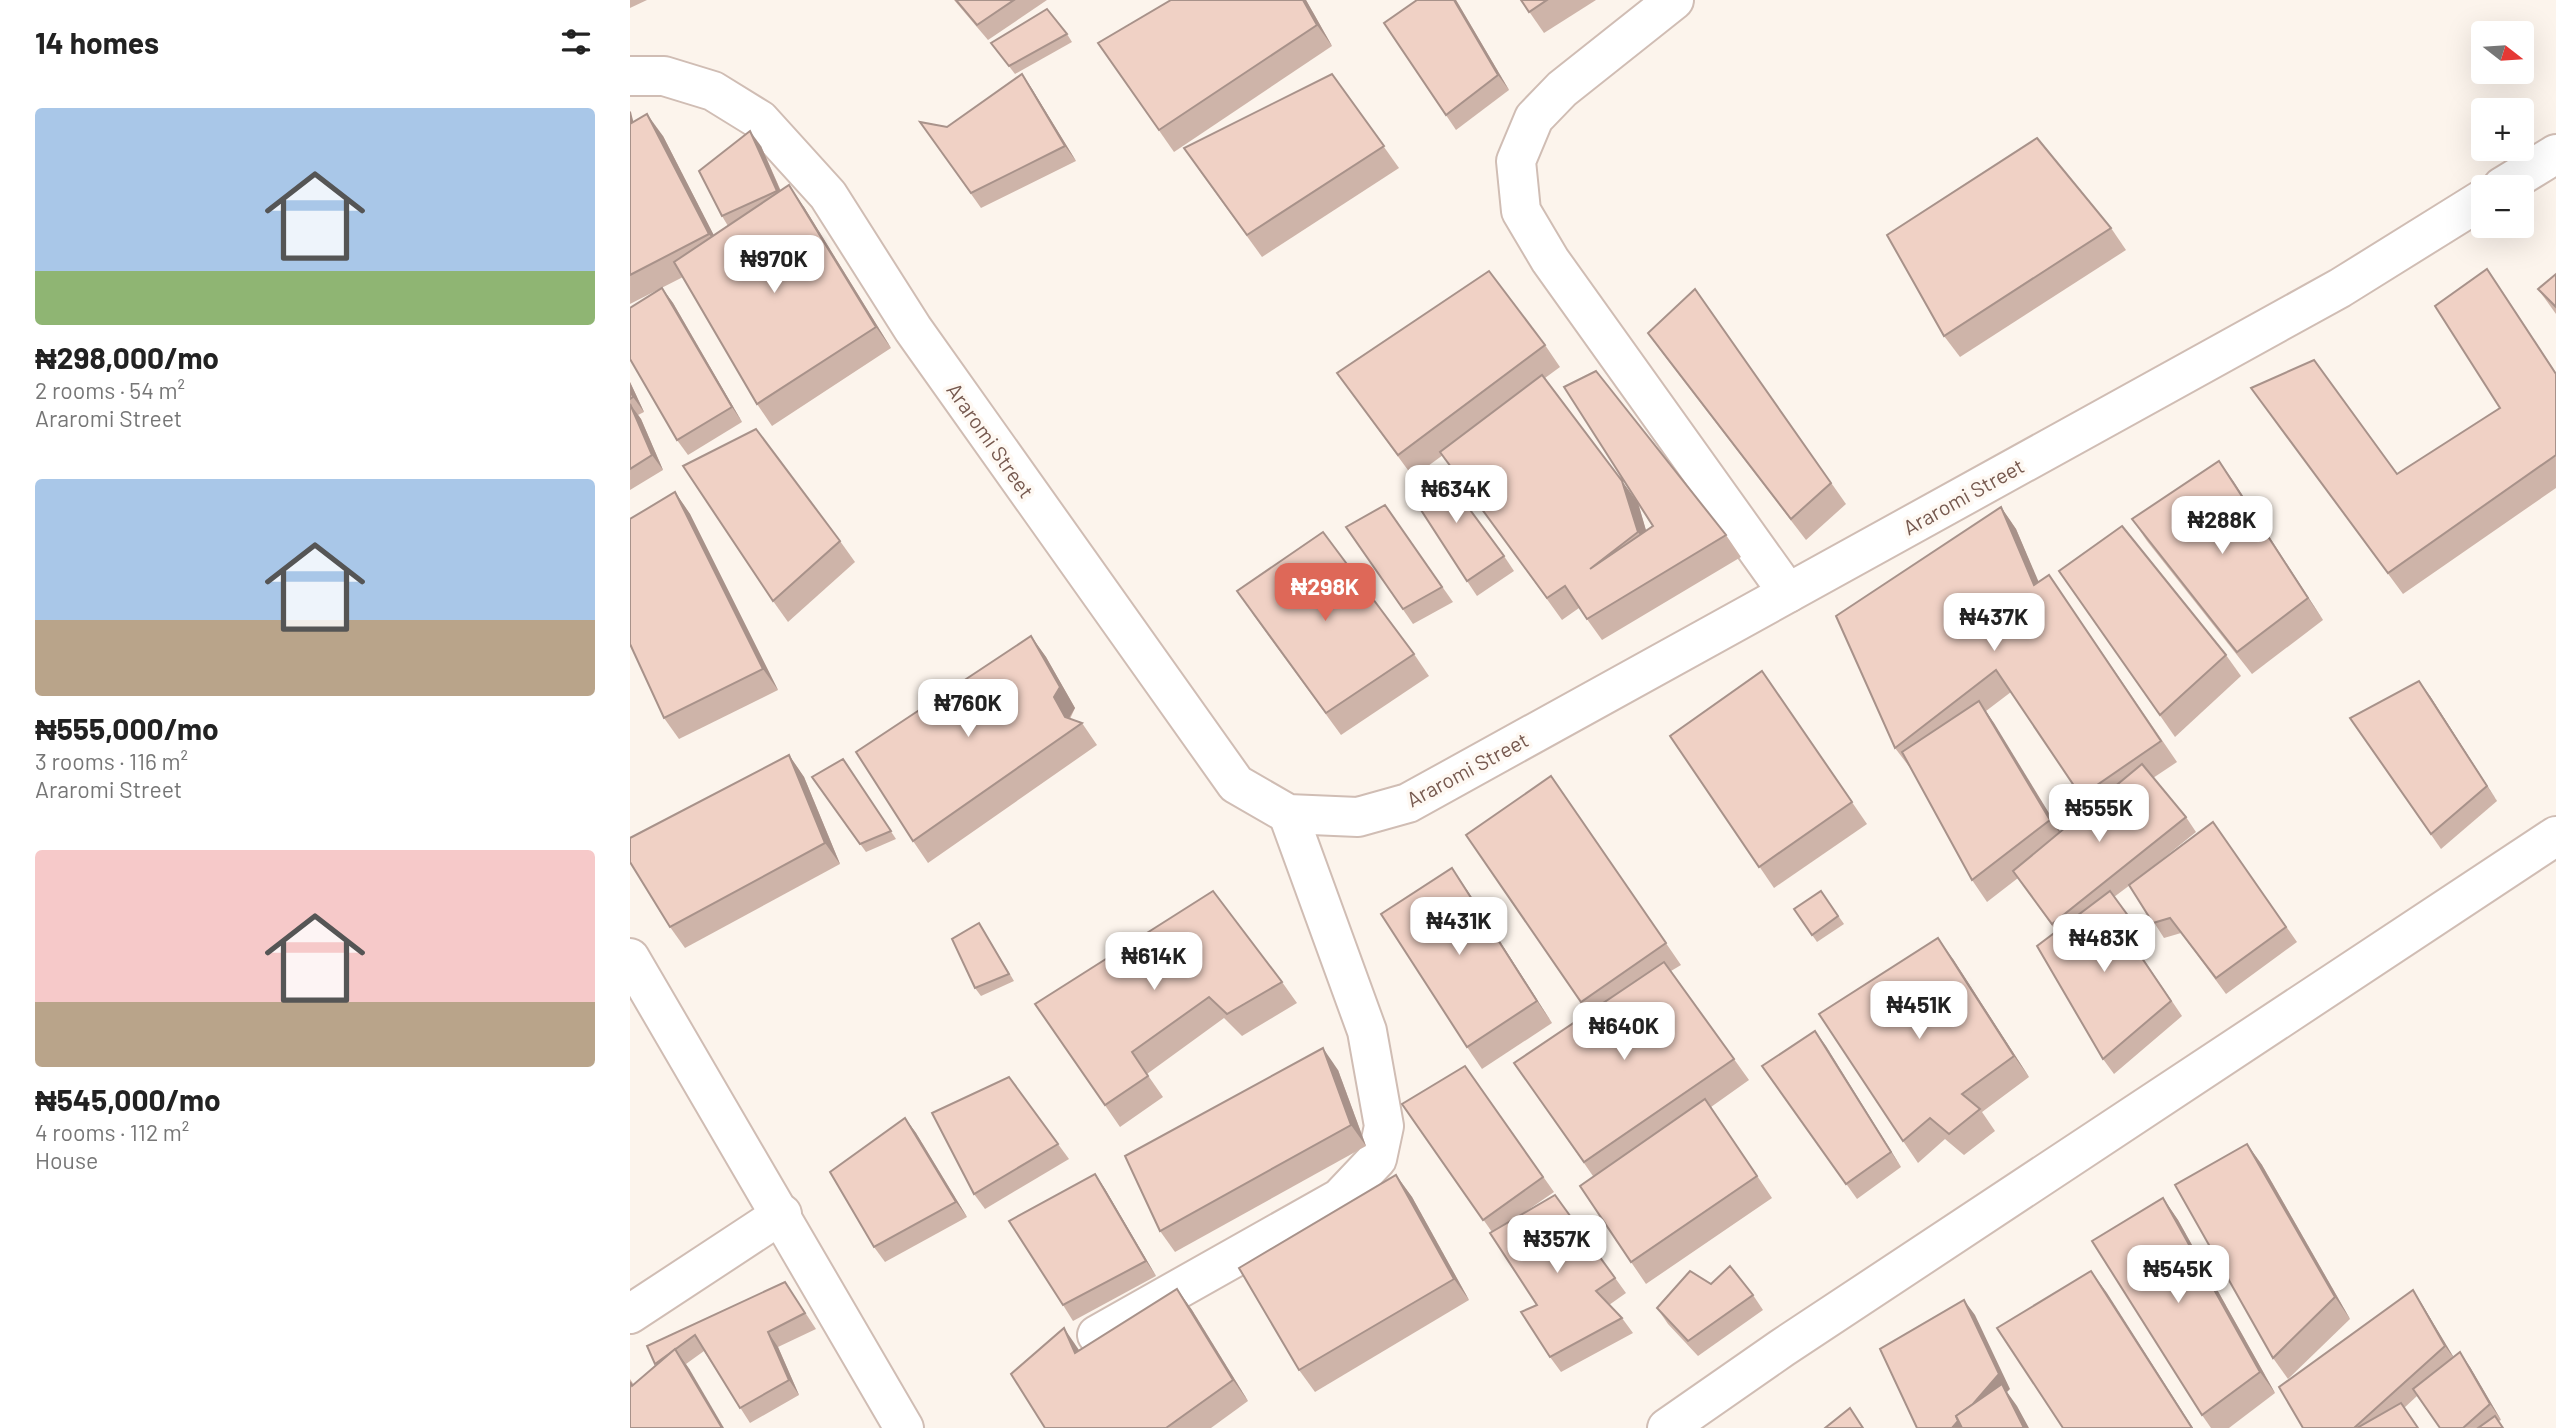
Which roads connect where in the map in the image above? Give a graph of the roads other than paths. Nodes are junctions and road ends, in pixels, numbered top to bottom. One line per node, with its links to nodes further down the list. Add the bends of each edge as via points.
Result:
1 (1674, 0): 6 (street, via 1562,89 1534,118 1516,161 1521,211 1550,260)
2 (630, 76): 7 (street, Araromi Street, via 664,76 713,91 760,120 828,195 913,329 1236,784)
3 (2556, 154): 4 (street)
4 (2522, 175)
5 (2471, 207): 6 (street, Araromi Street, via 2340,289)
6 (1788, 593): 7 (street, Araromi Street, via 1408,803 1358,817)
7 (1289, 814): 12 (street, via 1367,1031 1384,1126 1377,1159 1340,1198)
8 (2556, 835): 14 (street)
9 (630, 958): 10 (street)
10 (782, 1214): 11 (street); 13 (street)
11 (630, 1314)
12 (1097, 1335)
13 (904, 1428)
14 (1667, 1428)

